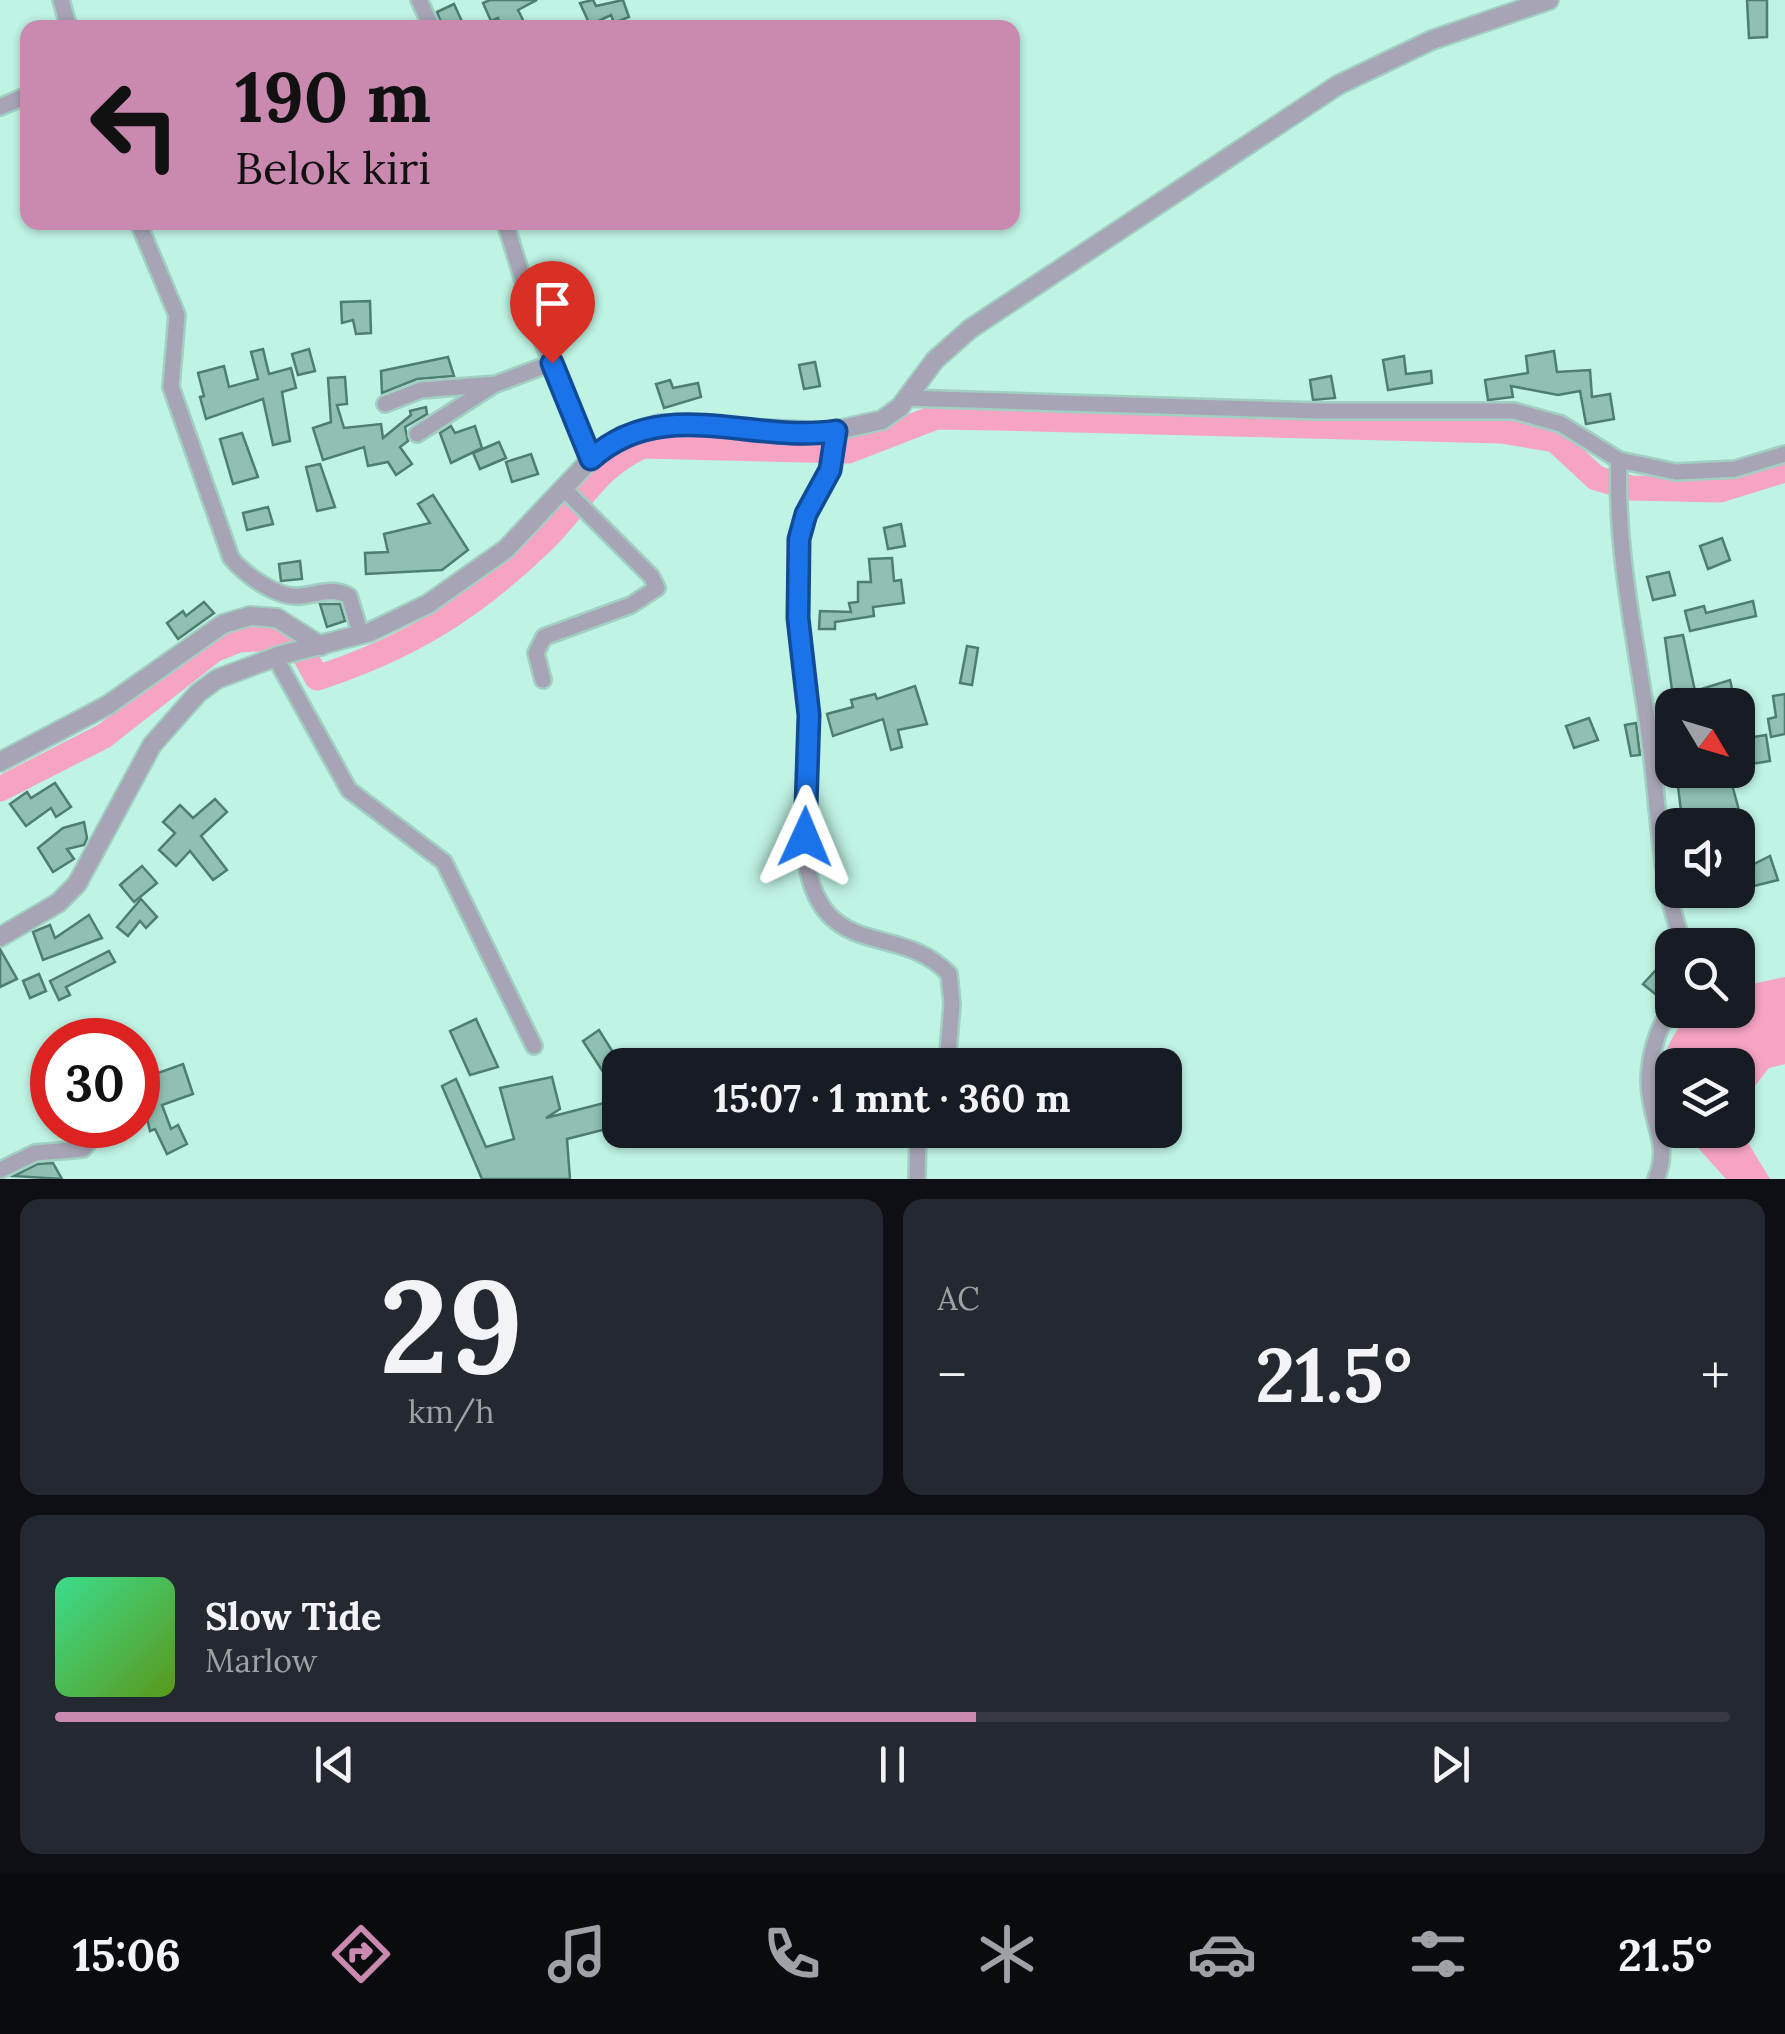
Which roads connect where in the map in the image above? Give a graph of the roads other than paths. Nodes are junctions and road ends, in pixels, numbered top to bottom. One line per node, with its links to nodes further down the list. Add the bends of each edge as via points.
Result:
1 (1549, 0): 2 (street)
2 (1512, 7): 7 (street, via 1390,59 1278,124 970,330 935,360)
3 (141, 230): 15 (street, via 178,315 171,386 231,558 292,596 350,596)
4 (508, 230): 5 (street)
5 (552, 363): 6 (street); 12 (street)
6 (496, 384): 8 (street, via 421,390); 9 (street)
7 (907, 398): 10 (street, via 882,420); 13 (street, via 1514,411 1561,424)
8 (385, 404)
9 (417, 434)
10 (835, 441): 12 (street, via 659,424 622,436); 24 (street, via 830,470 802,523 798,564 811,882 841,926 923,951 949,974)
11 (1785, 454): 13 (street, via 1736,469)
12 (591, 459): 14 (street)
13 (1619, 466): 20 (street, via 1658,810)
14 (566, 491): 15 (street, via 454,586); 18 (street, via 657,588 631,605 544,637 536,653)
15 (360, 635): 16 (street)
16 (322, 646): 17 (street); 19 (street, via 277,618 223,624 108,705)
17 (284, 654): 21 (street, via 217,678 198,693 152,745 78,884); 23 (street, via 349,790 444,862)
18 (543, 680)
19 (0, 762)
20 (1681, 928)
21 (0, 936)
22 (1663, 1028): 29 (street, via 1650,1095 1664,1151)
23 (534, 1046)
24 (948, 1048)
25 (84, 1148): 27 (street, via 35,1153)
26 (918, 1148): 28 (street)
27 (0, 1170)
28 (918, 1179)
29 (1656, 1179)

